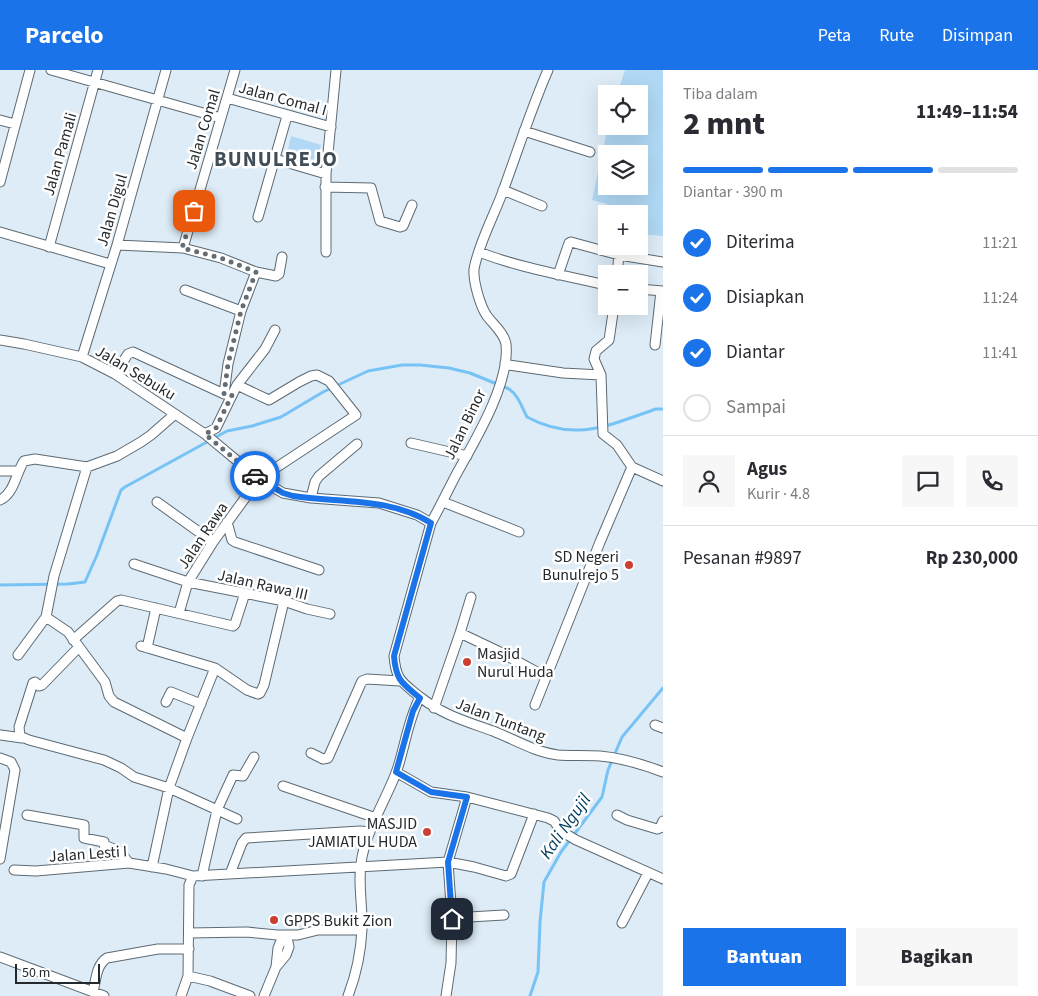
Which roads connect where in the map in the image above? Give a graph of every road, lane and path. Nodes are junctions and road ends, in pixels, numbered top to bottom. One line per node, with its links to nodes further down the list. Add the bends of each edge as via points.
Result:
1 (51, 70): 8 (street)
2 (98, 70): 8 (street, Jalan Pamali)
3 (166, 70): 10 (street, Jalan Digul)
4 (235, 70): 9 (street, Jalan Comal)
5 (336, 70): 15 (street)
6 (548, 70): 16 (street, Jalan Binor)
7 (27, 71): 14 (street)
8 (95, 82): 10 (street); 28 (street, Jalan Pamali)
9 (227, 98): 11 (street, Jalan Comal I); 12 (street, Jalan Comal)
10 (158, 100): 12 (street); 27 (street, Jalan Digul)
11 (288, 116): 15 (street, Jalan Comal I); 18 (street)
12 (221, 118): 29 (street, Jalan Comal)
13 (0, 120): 14 (street)
14 (15, 124): 20 (street)
15 (331, 127): 19 (street)
16 (524, 131): 17 (street); 22 (street, Jalan Binor)
17 (590, 152)
18 (275, 159): 19 (street); 25 (street)
19 (326, 174): 21 (street)
20 (0, 179)
21 (325, 187): 23 (street, via 371,188 380,221 400,227 404,226); 31 (street)
22 (504, 190): 24 (street); 32 (street, Jalan Binor)
23 (412, 205)
24 (542, 206)
25 (258, 216)
26 (0, 232): 28 (street)
27 (117, 245): 29 (street); 36 (street, Jalan Digul)
28 (49, 247): 36 (street)
29 (182, 248): 38 (street, via 221,258)
30 (598, 249): 39 (street, via 569,243)
31 (326, 252)
32 (479, 252): 39 (street, via 500,261); 50 (street, Jalan Binor, via 474,271 477,291 487,316 506,343)
33 (619, 255): 35 (street); 37 (street)
34 (282, 257): 38 (street, via 276,276)
35 (663, 262)
36 (110, 264): 49 (street, Jalan Digul)
37 (618, 265)
38 (256, 272): 44 (street)
39 (558, 275): 40 (street)
40 (598, 283)
41 (185, 290): 44 (street)
42 (648, 290): 43 (street)
43 (662, 291): 48 (street)
44 (241, 311): 54 (street, via 228,364)
45 (613, 315): 52 (street, via 609,340 596,351 594,359)
46 (275, 330): 53 (street, via 265,349)
47 (0, 340): 49 (street, Jalan Sebuku)
48 (655, 345)
49 (82, 357): 51 (street, Jalan Sebuku)
50 (505, 362): 52 (street, via 563,373); 59 (street, Jalan Binor, via 496,398)
51 (114, 374): 54 (street, via 133,352); 55 (street, Jalan Sebuku)
52 (601, 374): 61 (street, via 603,434 617,445)
53 (237, 385): 54 (street); 64 (street, Jalan Rawa, via 269,400 299,382 317,376 329,381 356,415)
54 (228, 395): 56 (street, via 216,428)
55 (174, 414): 56 (street, Jalan Sebuku); 60 (street, via 141,442 117,456)
56 (207, 436): 64 (street, Jalan Sebuku)
57 (411, 443): 59 (street)
58 (357, 444): 66 (street, via 319,476)
59 (467, 456): 69 (street, Jalan Binor)
60 (87, 467): 63 (street, via 35,459 24,461); 83 (street, via 54,576)
61 (632, 467): 65 (street); 88 (street)
62 (0, 470): 63 (street)
63 (18, 471): 67 (street, via 7,497)
64 (259, 479): 66 (street, Jalan Sebuku, via 283,493); 70 (street, Jalan Rawa)
65 (663, 481)
66 (311, 498): 71 (street, Jalan Sebuku, via 379,503)
67 (0, 500)
68 (157, 502): 73 (street)
69 (443, 502): 71 (street, Jalan Binor); 72 (street)
70 (226, 522): 73 (street, Jalan Rawa); 75 (street, via 235,542)
71 (431, 523): 89 (street, Jalan Binor, via 394,656)
72 (519, 532)
73 (213, 542): 76 (street, Jalan Rawa)
74 (134, 564): 76 (street, Jalan Rawa III)
75 (319, 570)
76 (188, 582): 77 (street, Jalan Rawa III); 81 (street, Jalan Rawa)
77 (245, 593): 79 (street, Jalan Rawa III); 81 (street, via 233,626)
78 (471, 596): 84 (street)
79 (284, 601): 82 (street, Jalan Rawa III); 87 (street, via 260,693 254,694)
80 (156, 608): 81 (street); 85 (street, via 116,601); 87 (street, via 144,647)
81 (179, 613)
82 (330, 614)
83 (46, 617): 85 (street, via 68,632); 86 (street)
84 (460, 633): 88 (street); 94 (street)
85 (76, 643): 96 (street, via 42,685 33,683 18,731); 97 (street, via 105,682 109,696 117,705)
86 (18, 655)
87 (215, 668): 92 (street)
88 (546, 677): 93 (street)
89 (400, 681): 90 (street, Jalan Tuntang); 98 (street, via 362,681 328,758)
90 (420, 698): 94 (street, Jalan Tuntang); 101 (street, via 410,720)
91 (166, 702): 92 (street, via 171,692)
92 (200, 704): 97 (street)
93 (535, 705)
94 (434, 708): 102 (street, Jalan Tuntang, via 532,749 559,755 622,759)
95 (1, 735): 96 (street)
96 (22, 738): 104 (street, via 104,760 134,777)
97 (187, 738): 104 (street)
98 (311, 753)
99 (254, 757): 106 (street, via 243,776 233,775)
100 (0, 758): 114 (street, via 10,762 15,770)
101 (396, 772): 105 (street, via 431,792); 110 (street)
102 (663, 772)
103 (283, 786): 110 (street)
104 (169, 788): 106 (street); 118 (street)
105 (467, 797): 107 (street); 115 (street)
106 (217, 810): 111 (street); 122 (street)
107 (534, 814): 115 (street, via 511,874 504,876); 120 (street, via 554,821 561,831 576,840)
108 (26, 815): 116 (street, via 84,825 84,838 104,842 104,845 120,851)
109 (617, 815): 112 (street, via 657,829)
110 (376, 818): 113 (street)
111 (237, 819)
112 (663, 821)
113 (370, 832): 117 (street); 121 (street, via 246,838)
114 (0, 859)
115 (448, 862): 117 (street); 125 (street)
116 (129, 863): 118 (street, Jalan Lesti I); 119 (street, Jalan Lesti I)
117 (361, 866): 121 (street); 127 (street)
118 (152, 867): 122 (street, Jalan Lesti I)
119 (14, 870)
120 (648, 873): 123 (street); 126 (street)
121 (230, 874): 122 (street)
122 (198, 876): 128 (street, via 190,886)
123 (663, 879)
124 (504, 915): 125 (street)
125 (452, 918): 139 (street)
126 (622, 923)
127 (362, 930): 129 (street, via 318,930); 138 (street)
128 (189, 933): 129 (street, via 248,932); 130 (street)
129 (287, 938): 137 (street, via 288,950 276,967)
130 (189, 949): 132 (street); 133 (street, via 158,949 107,958 99,966)
131 (0, 958): 133 (street)
132 (188, 976): 135 (street); 136 (street)
133 (93, 992): 134 (street)
134 (104, 996)
135 (181, 996)
136 (250, 996)
137 (264, 996)
138 (348, 996)
139 (446, 996)

